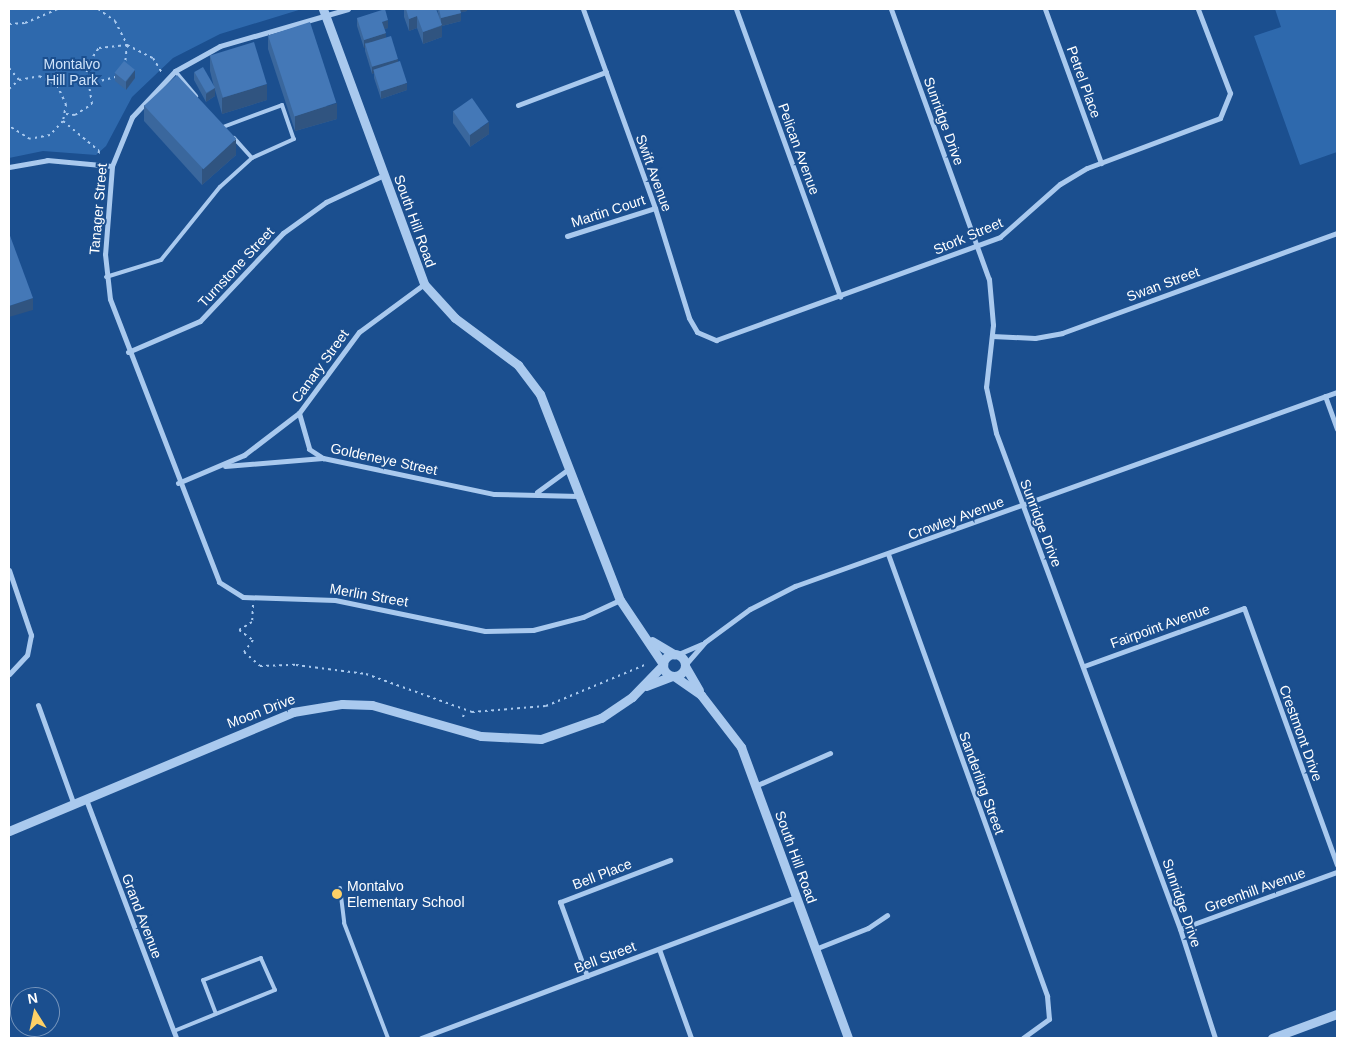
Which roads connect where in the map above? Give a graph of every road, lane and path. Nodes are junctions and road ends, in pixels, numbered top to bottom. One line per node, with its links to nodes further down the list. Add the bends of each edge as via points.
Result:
1 (58, 9): 10 (path, via 25,23)
2 (98, 9): 11 (path, via 115,21)
3 (348, 9): 9 (street, Tanager Street)
4 (582, 9): 15 (street, Swift Avenue)
5 (736, 9): 40 (street, Pelican Avenue)
6 (891, 9): 37 (street, Sunridge Drive)
7 (1045, 9): 29 (street, Petrel Place)
8 (1198, 9): 29 (street, Stork Street, via 1230,93 1220,118)
9 (325, 12): 14 (street, Tanager Street, via 220,46); 33 (street, South Hill Road)
10 (9, 24)
11 (127, 45): 13 (path); 17 (path, via 152,58); 19 (path, via 110,43 90,56 86,67)
12 (9, 68): 18 (path)
13 (122, 68)
14 (174, 71): 17 (street, Tanager Street); 21 (lane)
15 (606, 72): 22 (street); 34 (street, Swift Avenue)
16 (120, 73): 19 (path, via 113,81)
17 (166, 77): 31 (street, Tanager Street, via 132,116)
18 (19, 80): 20 (path); 23 (path, via 39,76 57,85)
19 (89, 84): 23 (path, via 89,109)
20 (9, 89)
21 (202, 103)
22 (518, 106)
23 (66, 114): 24 (path)
24 (63, 121): 26 (path, via 40,139 21,136); 30 (path, via 99,150)
25 (218, 121): 27 (lane)
26 (9, 126)
27 (223, 127): 28 (lane); 28 (lane, via 282,105 294,139)
28 (252, 158): 38 (lane, via 220,187 162,260)
29 (1101, 163): 37 (street, Stork Street, via 1060,184 1013,229)
30 (98, 164): 31 (street); 32 (street, via 47,160)
31 (112, 166): 38 (street, Tanager Street)
32 (9, 167)
33 (384, 175): 39 (street, South Hill Road); 43 (street, Turnstone Street, via 326,202 283,232 200,321)
34 (655, 208): 36 (street, Martin Court); 42 (street, Swift Avenue, via 688,318 697,332)
35 (1337, 233): 41 (street, Swan Street, via 1062,333 1035,338)
36 (567, 236)
37 (977, 246): 40 (street, Stork Street); 41 (street, Sunridge Drive, via 992,294)
38 (106, 277): 43 (street, Tanager Street)
39 (424, 284): 46 (street, Canary Street, via 359,332); 50 (street, South Hill Road, via 455,318 527,376 553,420)
40 (840, 297): 42 (street, Stork Street, via 734,337)
41 (992, 336): 54 (street, Sunridge Drive, via 986,373 988,405)
42 (710, 339)
43 (128, 352): 51 (street, Tanager Street)
44 (1337, 392): 45 (street, Crowley Avenue)
45 (1325, 396): 47 (street); 54 (street, Crowley Avenue)
46 (300, 413): 48 (street, via 300,427 309,449); 49 (street, Canary Street)
47 (1337, 429)
48 (322, 458): 49 (street, Goldeneye Street); 52 (street, Goldeneye Street, via 494,494)
49 (225, 466): 51 (street, Canary Street)
50 (570, 468): 52 (street); 53 (street, South Hill Road)
51 (178, 483): 57 (street, Merlin Street, via 219,582 233,595)
52 (537, 492): 53 (street, Goldeneye Street)
53 (579, 496): 58 (street, South Hill Road)
54 (1021, 505): 55 (street, Crowley Avenue); 66 (street, Sunridge Drive)
55 (888, 554): 61 (street, Crowley Avenue, via 773,596); 97 (street, Sanderling Street, via 1047,996 1049,1019)
56 (9, 570): 67 (street, via 31,635 27,655)
57 (253, 597): 58 (street, Merlin Street, via 335,600 462,628 509,632 561,624); 72 (path, via 254,619 239,630 252,640 244,652 260,666 296,665 366,674)
58 (620, 600): 60 (street, South Hill Road)
59 (1244, 608): 66 (street, Fairpoint Avenue); 80 (street, Crestmont Drive)
60 (650, 639): 62 (street, South Hill Road); 64 (street, South Hill Road)
61 (705, 642): 62 (street, Crowley Avenue); 65 (street, Crowley Avenue)
62 (675, 654): 64 (street, Moon Drive); 65 (street, South Hill Road)
63 (647, 664): 72 (path, via 546,706)
64 (663, 665): 68 (street, South Hill Road); 69 (street, Moon Drive)
65 (685, 666): 68 (street); 70 (street, South Hill Road)
66 (1084, 666): 85 (street, Sunridge Drive)
67 (9, 674)
68 (673, 676): 69 (street, Moon Drive); 70 (street, South Hill Road)
69 (643, 687): 76 (street, Moon Drive, via 583,727 521,740 481,736 372,705 315,707 257,725)
70 (701, 695): 75 (street, South Hill Road, via 732,730)
71 (38, 705): 77 (street)
72 (465, 711): 73 (path)
73 (463, 717)
74 (830, 753): 75 (street)
75 (756, 786): 83 (street, South Hill Road)
76 (87, 802): 77 (street, Moon Drive); 91 (street, Grand Avenue)
77 (75, 806): 78 (street, Moon Drive)
78 (9, 831)
79 (670, 860): 88 (street, Bell Place, via 560,902)
80 (1337, 865)
81 (1337, 872): 85 (street, Greenhill Avenue)
82 (340, 888): 93 (lane, via 344,923)
83 (796, 897): 86 (street, Bell Street); 87 (street, South Hill Road)
84 (887, 915): 87 (street, via 868,928)
85 (1180, 930): 98 (street, Sunridge Drive)
86 (659, 949): 88 (street, Bell Street); 95 (street)
87 (814, 949): 96 (street, South Hill Road)
88 (587, 976): 94 (street, Bell Street)
89 (216, 1014): 89 (lane, via 275,990 261,958 203,980); 91 (lane)
90 (1337, 1014): 99 (street)
91 (174, 1031): 92 (street, Grand Avenue)
92 (176, 1038)
93 (388, 1038)
94 (422, 1038)
95 (691, 1038)
96 (848, 1038)
97 (1023, 1038)
98 (1215, 1038)
99 (1272, 1038)

